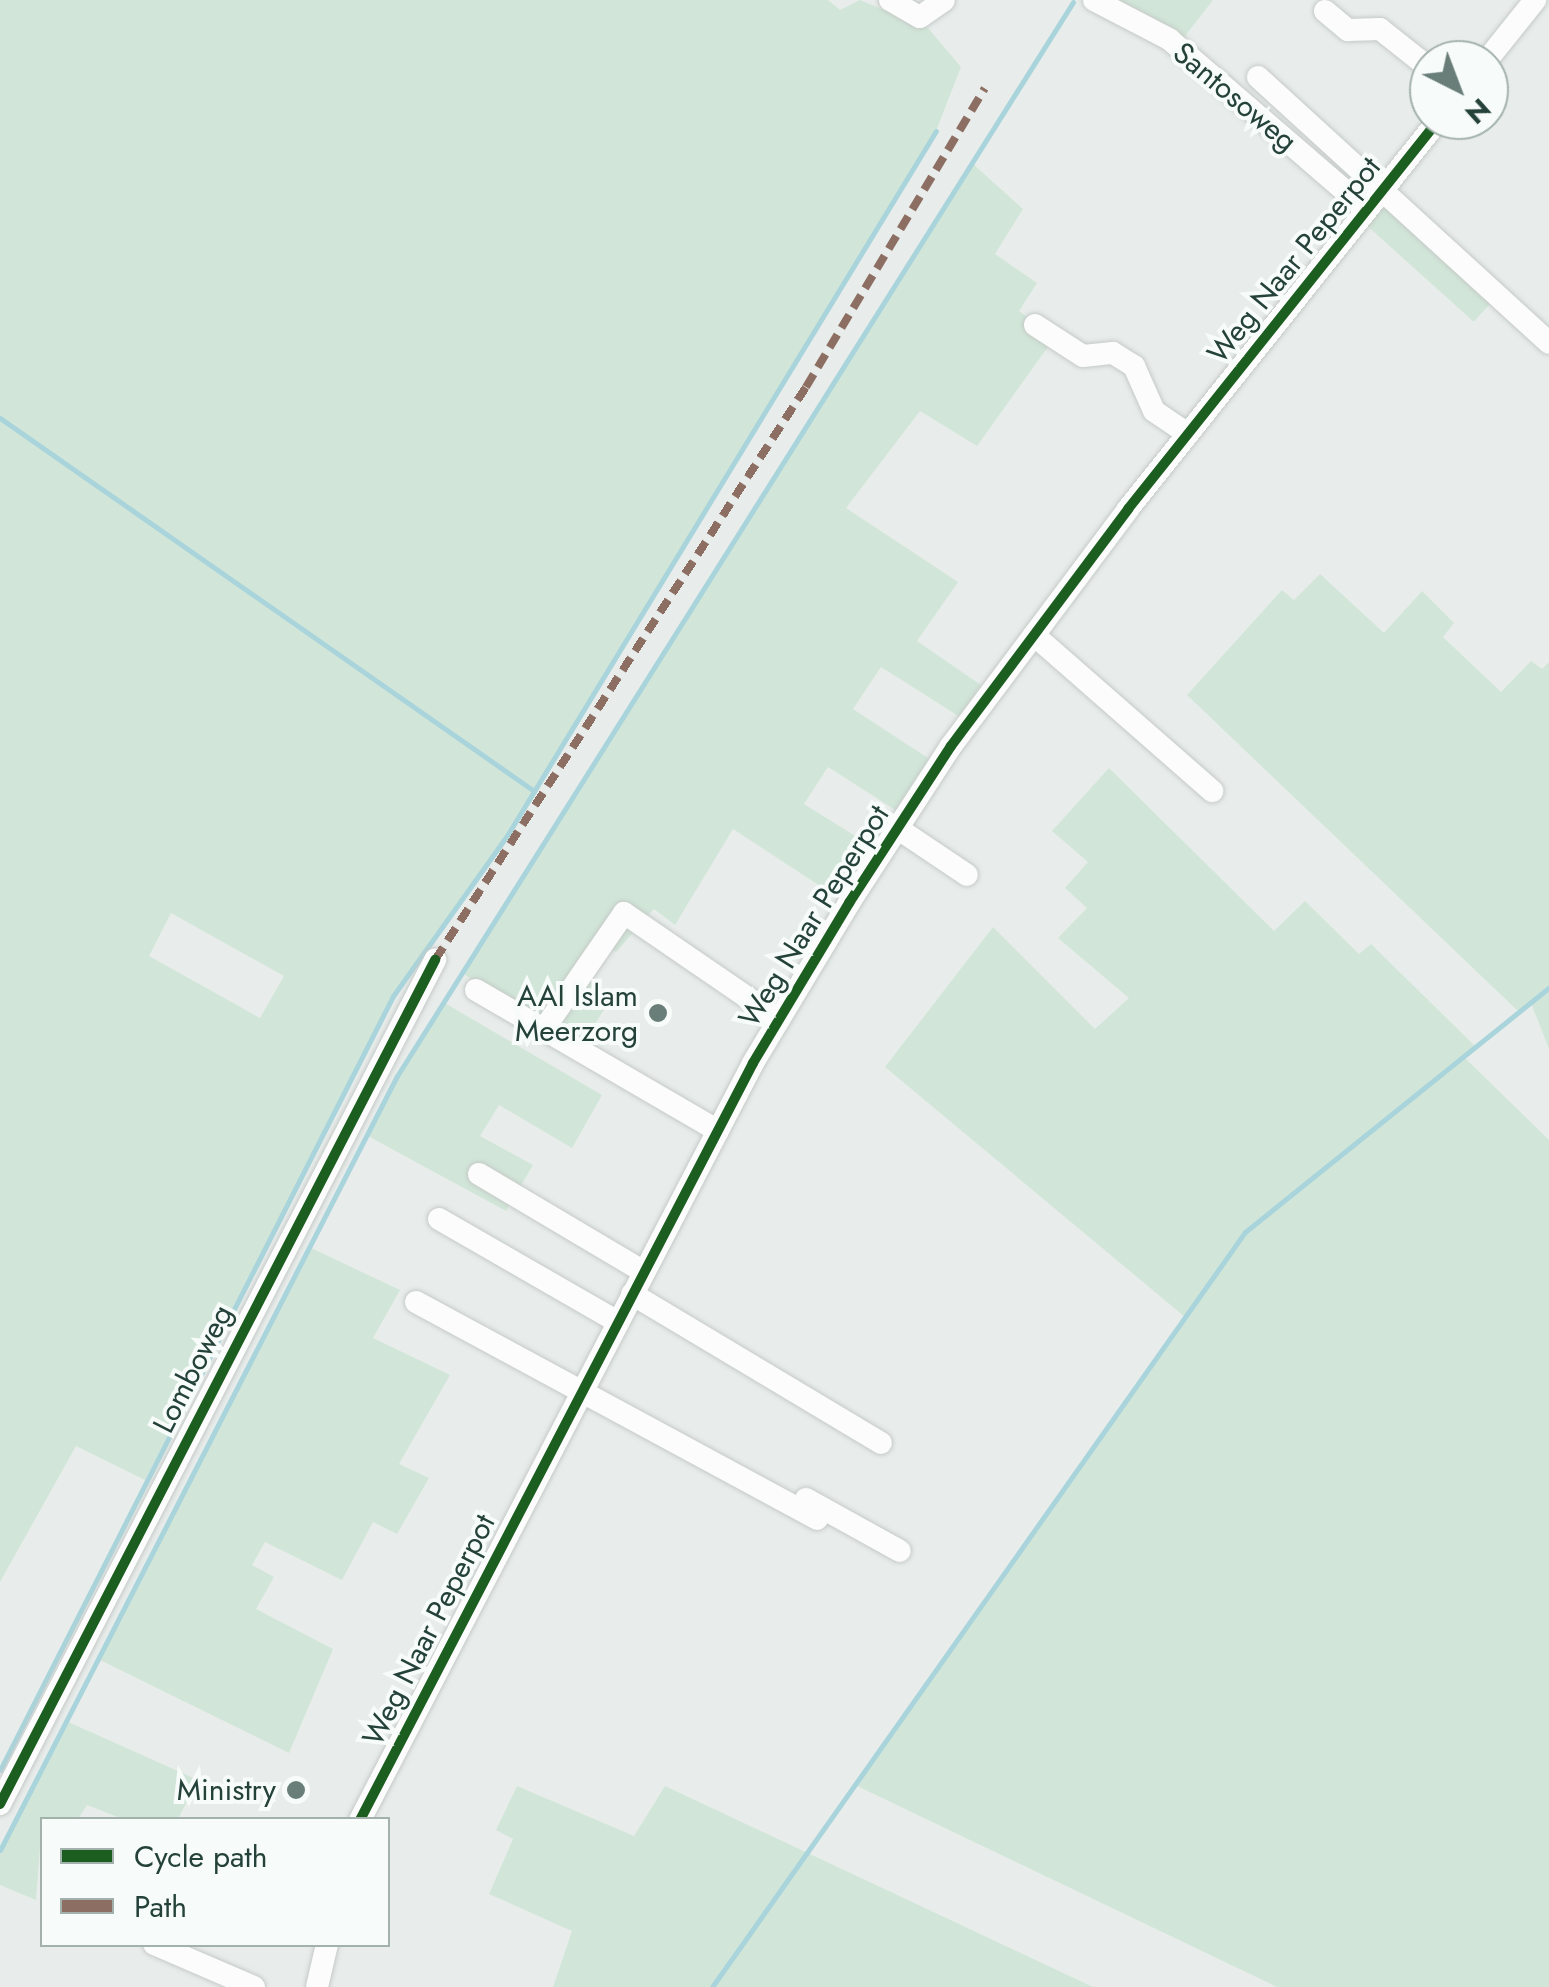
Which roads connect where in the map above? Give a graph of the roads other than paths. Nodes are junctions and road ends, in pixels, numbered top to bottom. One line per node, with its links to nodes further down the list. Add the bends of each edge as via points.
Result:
1 (890, 0): 2 (street, via 920,17)
2 (944, 0)
3 (1094, 0): 10 (street, Santosoweg, via 1168,40)
4 (1535, 0): 6 (street)
5 (1325, 11): 7 (street, via 1348,30 1380,29)
6 (1502, 40)
7 (1409, 52)
8 (1258, 78): 10 (street)
9 (1422, 140): 10 (street, Weg Naar Peperpot)
10 (1373, 201): 12 (street); 13 (street, Weg Naar Peperpot)
11 (1036, 324): 13 (street, via 1083,356 1112,353 1134,366 1154,411)
12 (1549, 343)
13 (1188, 434): 14 (street, Weg Naar Peperpot)
14 (1034, 635): 15 (street); 16 (street, Weg Naar Peperpot)
15 (1212, 791)
16 (898, 828): 17 (street); 20 (street, Weg Naar Peperpot)
17 (967, 875)
18 (435, 960): 33 (street, Lomboweg)
19 (476, 990): 21 (street)
20 (779, 1019): 21 (street, via 624,913); 22 (street, Weg Naar Peperpot)
21 (544, 1030): 22 (street)
22 (718, 1131): 25 (street, Weg Naar Peperpot)
23 (480, 1174): 25 (street)
24 (439, 1219): 28 (street)
25 (644, 1272): 26 (street, Weg Naar Peperpot)
26 (632, 1294): 28 (street, Weg Naar Peperpot); 30 (street)
27 (416, 1302): 29 (street)
28 (618, 1322): 29 (street, Weg Naar Peperpot)
29 (585, 1385): 31 (street); 32 (street); 34 (street, Weg Naar Peperpot)
30 (881, 1443)
31 (817, 1519)
32 (900, 1551)
33 (0, 1804)
34 (362, 1817)
35 (161, 1947): 37 (street)
36 (326, 1947): 38 (street)
37 (254, 1987)
38 (317, 1987)

